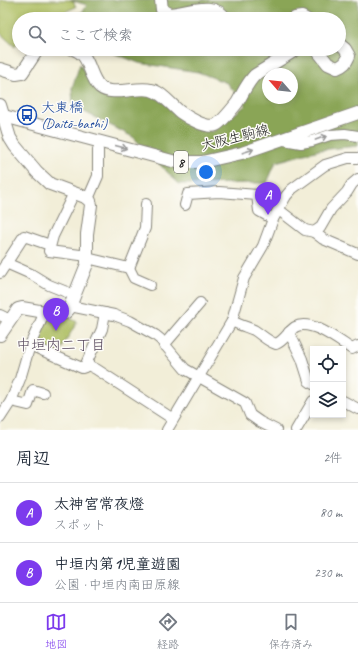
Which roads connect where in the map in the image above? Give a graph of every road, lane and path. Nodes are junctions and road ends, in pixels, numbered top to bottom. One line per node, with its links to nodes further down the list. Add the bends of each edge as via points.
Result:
1 (161, 0): 2 (main road, via 162,10)
2 (166, 12)
3 (179, 12): 4 (main road, via 205,6)
4 (221, 12)
5 (346, 51): 9 (main road, via 349,56 347,61 337,68 328,64)
6 (33, 56): 10 (main road, via 22,73 16,74)
7 (84, 56): 8 (main road, via 95,82 101,88 107,91 154,90 187,117 211,125 216,125 236,105 255,75)
8 (286, 56)
9 (322, 56)
10 (0, 69)
11 (1, 112): 14 (main road, 大阪生駒線 / 8, one-way to 14, via 176,162 202,162 223,158); 18 (main road, via 15,146 33,168 50,184)
12 (358, 113): 14 (main road, 大阪生駒線 / 8)
13 (358, 136): 14 (street, one-way to 13, via 301,143 330,135)
14 (284, 140)
15 (98, 150): 19 (street, via 98,176)
16 (358, 158): 22 (street, via 348,158 325,165 292,189)
17 (358, 179): 24 (street, via 331,209 320,228)
18 (74, 193): 19 (main road); 25 (street)
19 (88, 199): 27 (main road, via 91,205 87,234)
20 (146, 204): 29 (street, via 145,228)
21 (185, 204): 23 (street, via 188,194 218,192 257,195 259,211)
22 (279, 210): 23 (street); 24 (street, via 305,230)
23 (273, 219): 37 (street, via 263,246 244,278)
24 (314, 232): 26 (street, via 323,239)
25 (50, 245): 27 (street, via 49,251); 28 (street, via 24,236)
26 (358, 254)
27 (88, 257): 29 (street); 32 (main road, via 85,271)
28 (6, 263): 30 (street); 32 (street, via 31,274)
29 (129, 268): 31 (street, via 134,278)
30 (0, 273)
31 (150, 285)
32 (72, 300): 34 (main road, via 65,313); 35 (street)
33 (200, 302): 41 (street)
34 (45, 312): 36 (main road, via 22,308); 40 (street)
35 (105, 313): 41 (street, via 130,321 155,335); 43 (street, via 102,329)
36 (5, 318): 39 (main road)
37 (232, 321): 38 (street, via 276,344); 44 (street)
38 (289, 332): 42 (street, via 306,325 331,335 352,349); 45 (street)
39 (0, 334)
40 (30, 345): 43 (street, via 82,368); 47 (street)
41 (164, 345): 44 (street, via 185,369)
42 (358, 346)
43 (86, 364): 52 (street, via 122,384)
44 (198, 376): 52 (street); 54 (street, via 245,403 250,415)
45 (310, 382)
46 (43, 393): 47 (street, via 33,390 28,405)
47 (11, 401): 51 (street)
48 (346, 403): 50 (street)
49 (310, 405): 55 (street)
50 (358, 409)
51 (0, 418)
52 (174, 419): 53 (street)
53 (167, 430)
54 (276, 430)
55 (296, 430)

